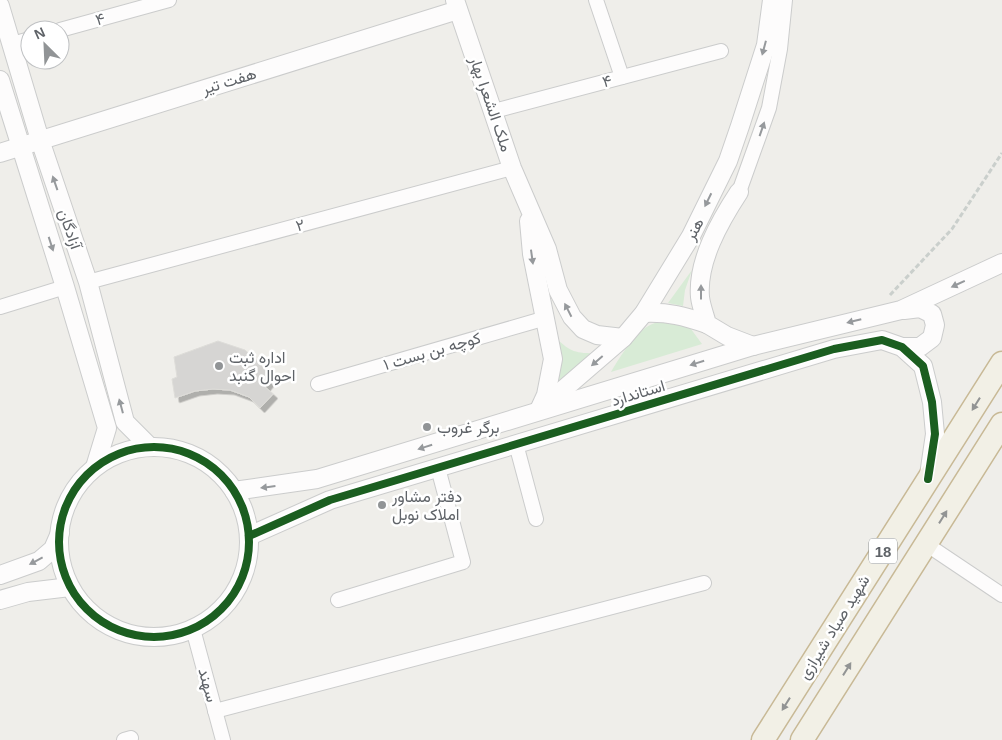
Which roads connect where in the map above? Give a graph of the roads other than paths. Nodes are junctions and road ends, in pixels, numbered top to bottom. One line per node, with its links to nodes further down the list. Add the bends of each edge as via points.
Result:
1 (169, 0): 7 (street, ۴)
2 (596, 0): 11 (street)
3 (772, 0): 16 (street, هنر, one-way to 16, via 766,45)
4 (785, 0): 18 (street, هنر, one-way to 4, via 769,108)
5 (457, 5): 13 (street, ملک الشعرا بهار); 14 (street, هفت تیر)
6 (0, 6): 9 (street, آزادگان)
7 (70, 27)
8 (20, 42): 9 (street)
9 (12, 44): 14 (street, آزادگان)
10 (721, 50): 11 (street, ۴)
11 (622, 77): 13 (street, ۴)
12 (0, 80): 15 (street, آزادگان)
13 (494, 111): 19 (street, ملک الشعرا بهار)
14 (40, 140): 15 (street, هفت تیر); 23 (street, آزادگان, one-way to 14)
15 (20, 147): 17 (street, هفت تیر); 24 (street, آزادگان, one-way to 24)
16 (732, 148): 18 (street); 27 (street, هنر, one-way to 27, via 691,236)
17 (0, 153)
18 (752, 156): 20 (street, هنر)
19 (512, 168): 21 (street, ملک الشعرا بهار); 23 (street, ۲)
20 (740, 192): 29 (street, هنر, one-way to 20, via 700,298 702,273 722,218)
21 (528, 208): 28 (street, ملک الشعرا بهار, one-way to 28, via 532,254); 30 (street, ملک الشعرا بهار, one-way to 21, via 597,335 583,329 572,317 558,290 547,249)
22 (1002, 263): 26 (street, استاندارد, one-way to 26)
23 (88, 282): 38 (street, آزادگان, one-way to 23, via 125,422)
24 (65, 286): 25 (street); 39 (street, آزادگان, via 107,428)
25 (0, 307)
26 (902, 310): 31 (street, استاندارد, one-way to 31); 32 (street, via 920,308 932,314 935,326 932,338 920,347)
27 (644, 313): 29 (street, via 666,312); 30 (street, هنر)
28 (546, 318): 34 (street, کوچه بن بست ۱); 35 (street, ملک الشعرا بهار, via 554,359 546,395)
29 (707, 324): 31 (street)
30 (623, 338): 35 (street, هنر, one-way to 35)
31 (753, 346): 35 (street, استاندارد, one-way to 35)
32 (902, 347): 37 (street, استاندارد, via 882,340 834,349); 41 (street, استاندارد, via 923,366 932,402 935,434)
33 (1002, 362): 41 (highway, شهید صیاد شیرازی / 18, one-way to 41)
34 (318, 384)
35 (537, 413): 42 (street, استاندارد, one-way to 42, via 317,479)
36 (1002, 424): 46 (highway, شهید صیاد شیرازی / 18, one-way to 36)
37 (516, 444): 40 (street, استاندارد); 43 (street)
38 (148, 445): 39 (street, via 120,451); 42 (street, via 190,454 215,469)
39 (96, 464): 44 (street, via 68,505)
40 (438, 468): 45 (street, استاندارد, via 330,500); 52 (street, via 463,562)
41 (928, 479): 56 (highway, شهید صیاد شیرازی / 18, one-way to 56)
42 (234, 491): 45 (street, via 245,512)
43 (536, 519)
44 (60, 533): 47 (street, one-way to 47, via 54,549 39,561); 49 (street, via 61,560)
45 (249, 536): 53 (street, via 247,565 236,592 217,614)
46 (926, 544): 50 (street); 57 (highway, شهید صیاد شیرازی / 18, one-way to 46)
47 (0, 575)
48 (704, 583): 54 (street)
49 (70, 587): 51 (street, via 28,592); 53 (street, via 87,610 110,626 136,636 165,637)
50 (1002, 595)
51 (0, 600)
52 (338, 600)
53 (193, 629): 54 (street, سهند)
54 (216, 711): 55 (street, سهند)
55 (223, 740)
56 (763, 740)
57 (802, 740)

